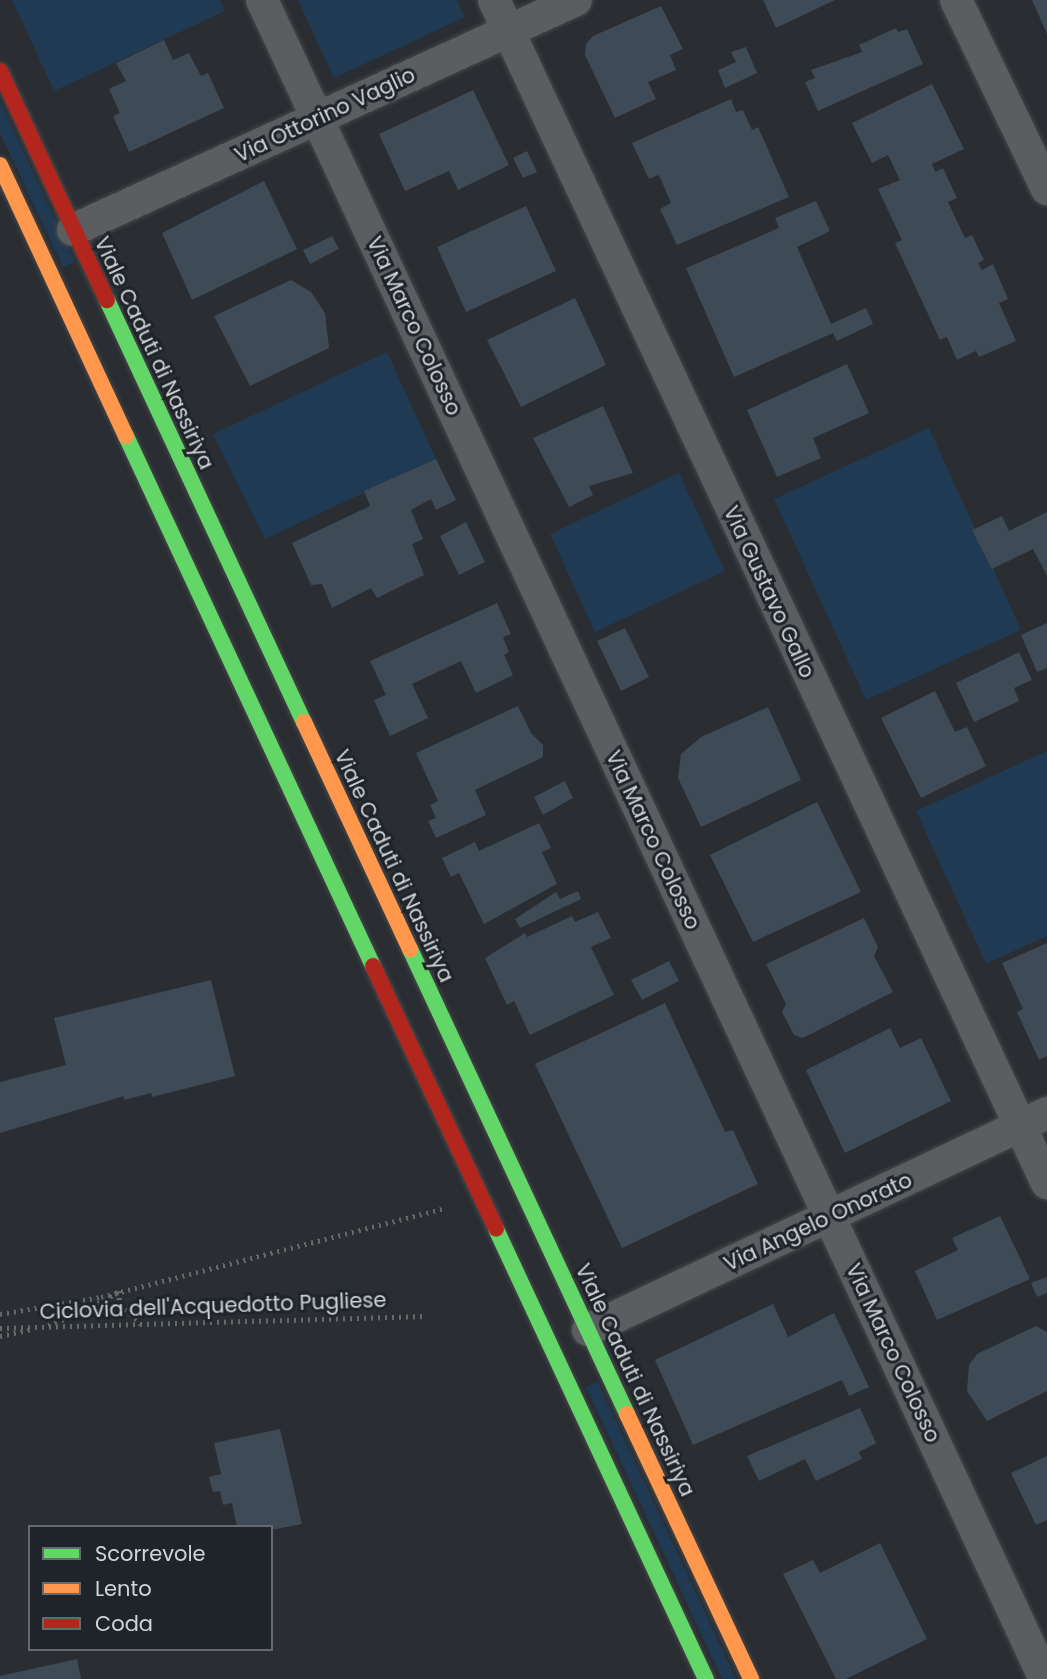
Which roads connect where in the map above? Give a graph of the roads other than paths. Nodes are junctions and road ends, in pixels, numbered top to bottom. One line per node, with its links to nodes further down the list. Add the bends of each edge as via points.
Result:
1 (262, 0): 7 (street, Via Marco Colosso)
2 (494, 0): 5 (street, Via Gustavo Gallo)
3 (576, 0): 5 (street, Via Ottorino Vaglio)
4 (956, 0): 9 (street)
5 (508, 31): 7 (street, Via Ottorino Vaglio); 11 (street, Via Gustavo Gallo)
6 (0, 71): 10 (main road, Viale Caduti di Nassiriya)
7 (317, 119): 10 (street, Via Ottorino Vaglio); 13 (street, Via Marco Colosso)
8 (0, 165): 15 (main road)
9 (1047, 190)
10 (74, 230): 14 (main road, Viale Caduti di Nassiriya)
11 (1034, 1120): 12 (street, Via Gustavo Gallo); 13 (street, Via Angelo Onorato)
12 (1047, 1183)
13 (829, 1216): 14 (street, Via Angelo Onorato); 17 (street, Via Marco Colosso)
14 (588, 1330): 16 (main road, Viale Caduti di Nassiriya)
15 (706, 1679)
16 (751, 1679)
17 (1045, 1679)

